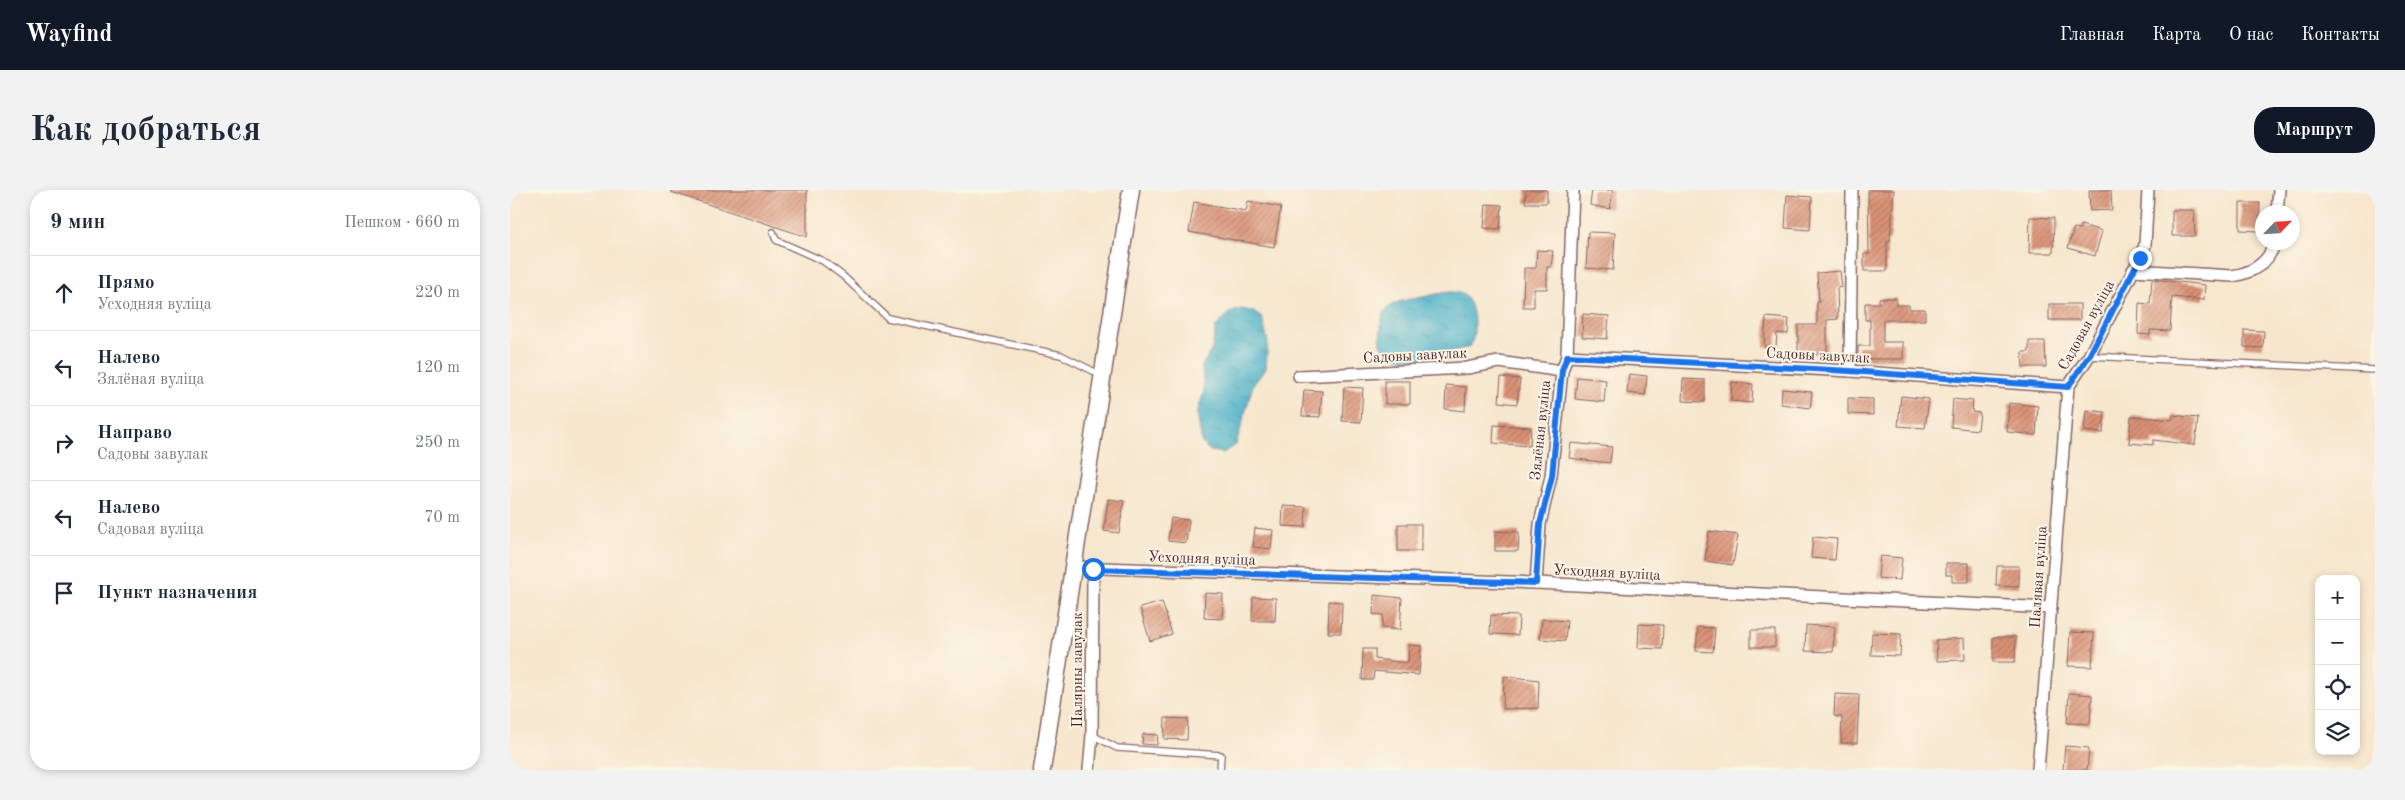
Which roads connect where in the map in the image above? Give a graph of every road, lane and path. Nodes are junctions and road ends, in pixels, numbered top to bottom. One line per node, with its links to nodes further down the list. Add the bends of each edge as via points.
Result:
1 (1131, 190): 16 (street)
2 (1573, 190): 10 (street, Зялёная вуліца)
3 (1852, 190): 14 (street)
4 (2148, 190): 9 (street, Садовая вуліца, via 2145,245)
5 (2279, 190): 6 (street)
6 (2278, 205)
7 (772, 232): 16 (lane, via 776,240 822,261 843,276 888,318 1061,355)
8 (2272, 250): 9 (street, via 2263,264 2232,276)
9 (2133, 270): 11 (street, Садовая вуліца)
10 (1567, 356): 12 (street, Зялёная вуліца); 14 (street, Садовы завулак)
11 (2089, 356): 13 (lane); 17 (street, Садовая вуліца)
12 (1562, 370): 15 (street, Садовы завулак, via 1499,362 1466,368); 20 (street, Зялёная вуліца, via 1552,476 1540,524)
13 (2375, 370)
14 (1850, 371): 17 (street, Садовы завулак)
15 (1299, 376)
16 (1103, 377): 18 (street)
17 (2068, 387): 21 (street, Палявая вуліца)
18 (1072, 567): 19 (street, Усходняя вуліца); 23 (street)
19 (1093, 569): 20 (street, Усходняя вуліца); 22 (street, Палярны завулак)
20 (1536, 583): 21 (street, Усходняя вуліца)
21 (2051, 608): 26 (street, Палявая вуліца)
22 (1092, 735): 24 (street, Палярны завулак); 25 (lane, via 1118,748 1221,755)
23 (1042, 770)
24 (1089, 770)
25 (1220, 770)
26 (2038, 770)

